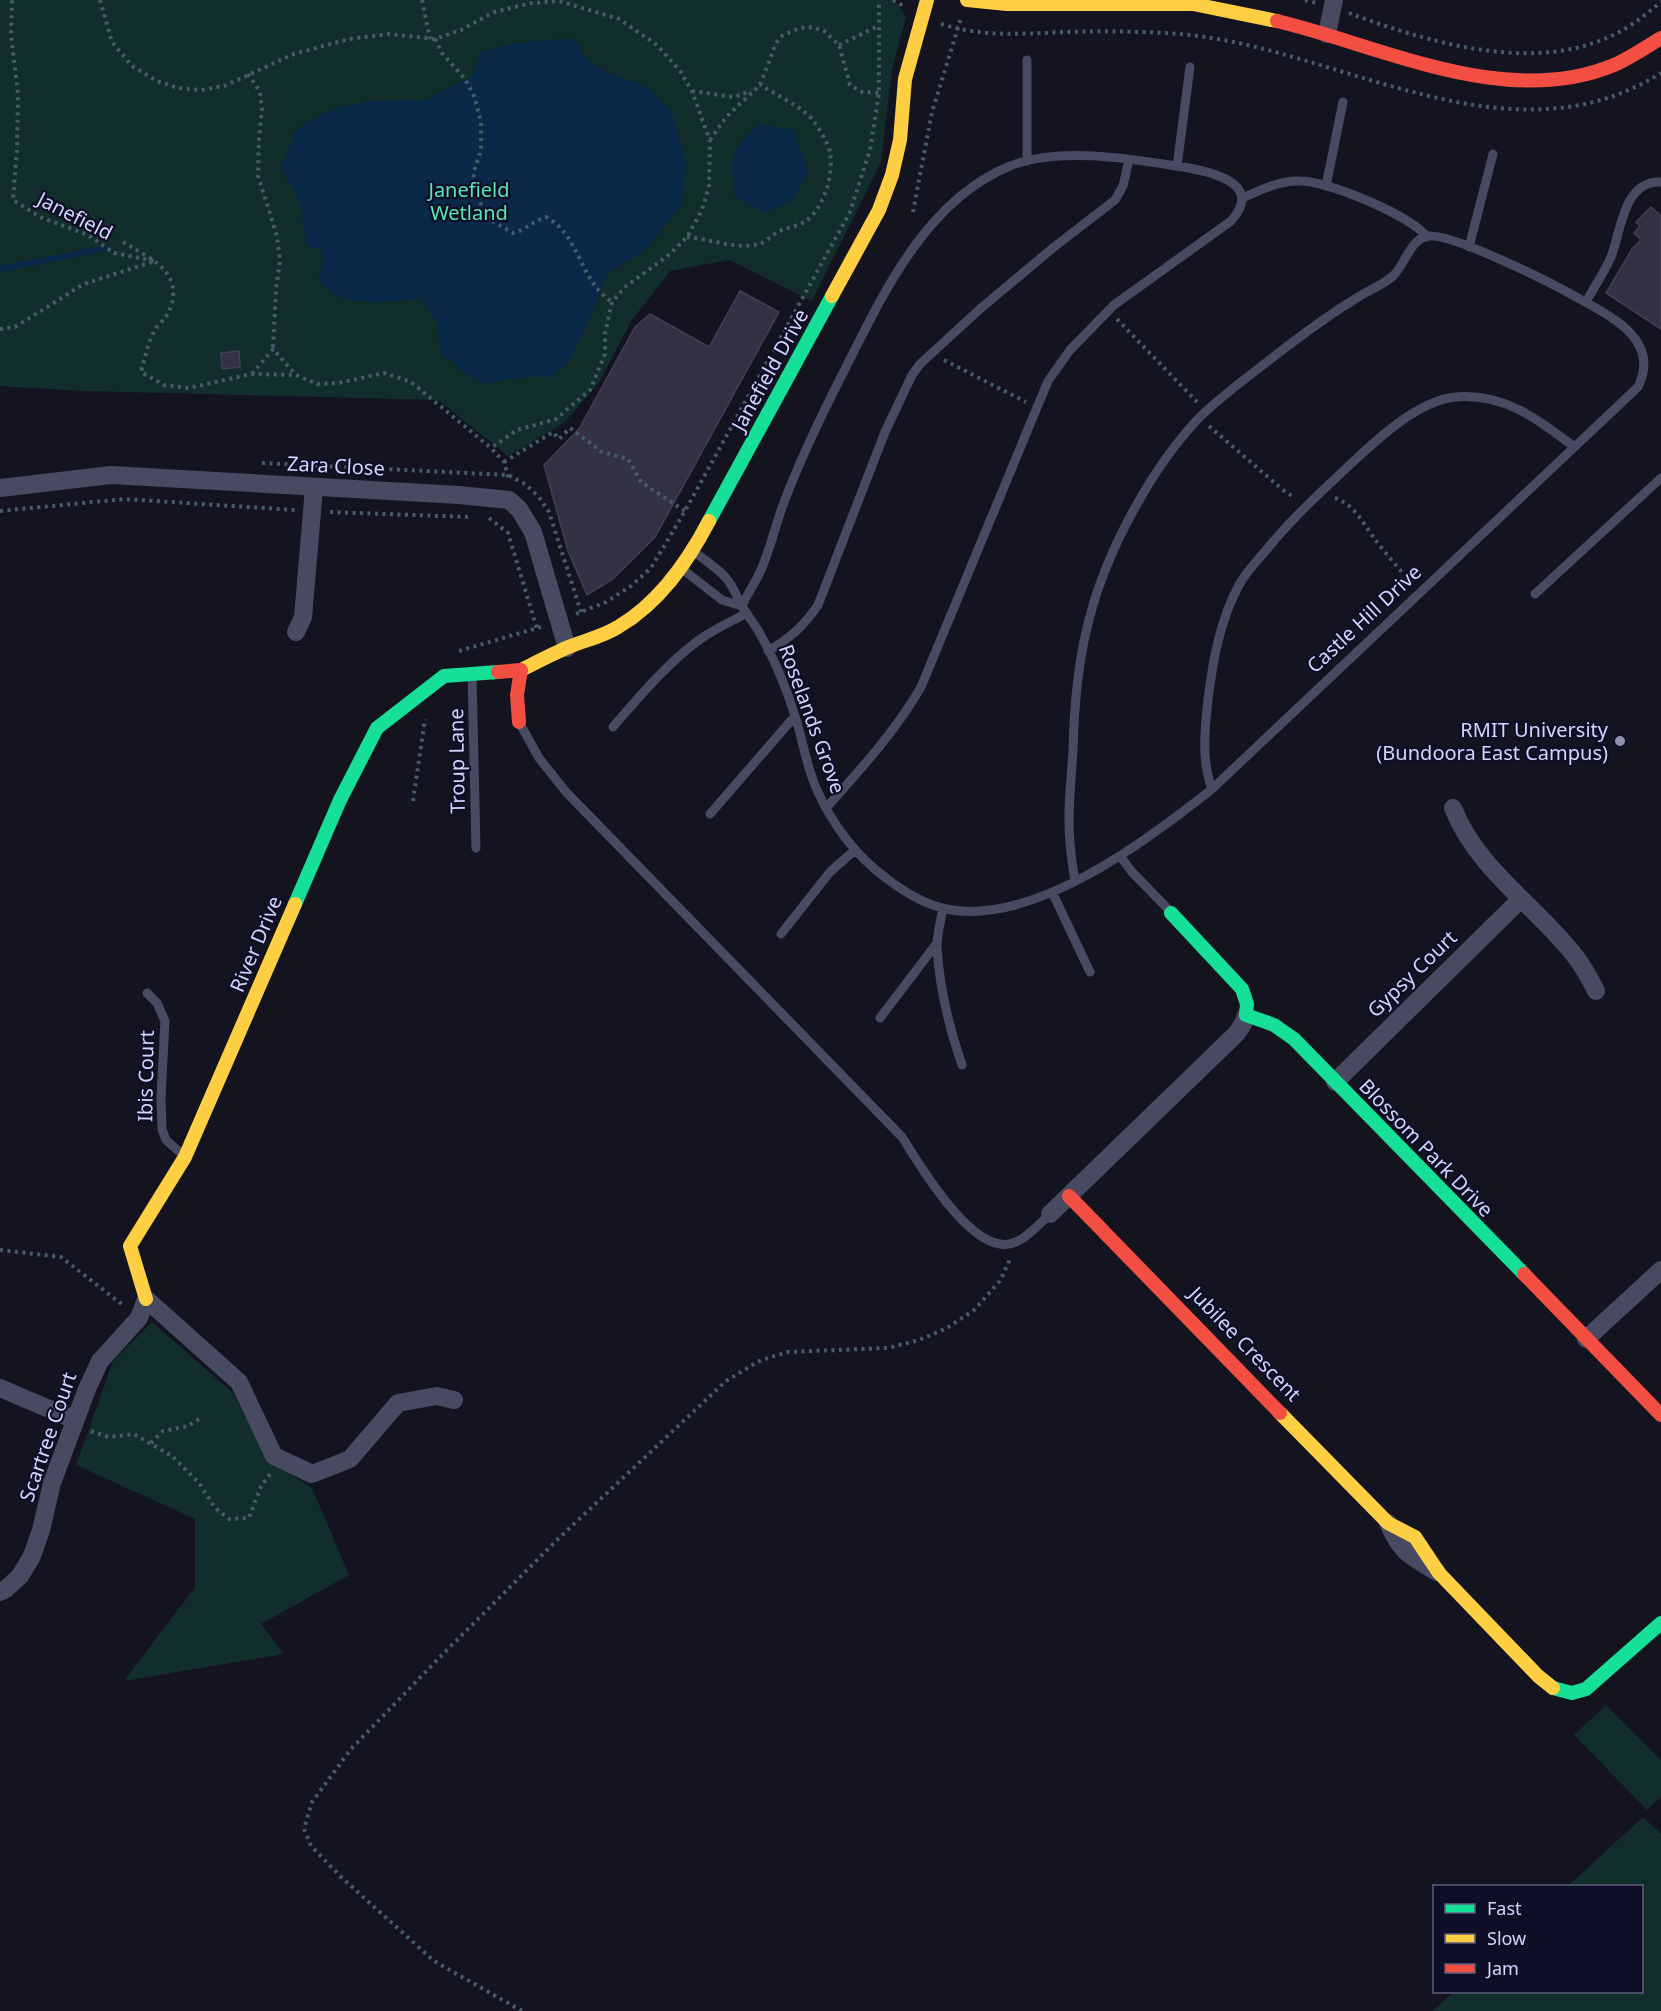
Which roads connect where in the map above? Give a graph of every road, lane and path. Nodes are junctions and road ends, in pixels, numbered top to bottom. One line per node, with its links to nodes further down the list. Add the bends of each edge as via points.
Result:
1 (12, 0): 39 (path, Janefield, via 11,35 18,94 13,200 40,218 88,235 114,253)
2 (100, 0): 20 (path, via 112,42 132,66 157,81 201,90 224,86)
3 (422, 0): 15 (path)
4 (879, 0): 11 (path)
5 (893, 0): 10 (path)
6 (927, 0): 10 (street, Janefield Drive)
7 (1319, 2): 8 (path, via 1452,44 1529,53 1603,40 1624,30); 13 (street)
8 (1661, 2)
9 (965, 5): 12 (path); 13 (street, via 1192,4)
10 (922, 17): 12 (path); 61 (street, Janefield Drive, via 905,79 895,164 879,210)
11 (878, 26): 16 (path); 24 (path)
12 (959, 29): 19 (path, via 1016,35 1131,31 1193,36 1268,50 1413,93 1473,105 1527,110 1578,107 1642,85); 34 (path, via 932,112)
13 (1319, 32): 14 (street, via 1403,58 1479,76 1515,80 1580,75 1614,65)
14 (1661, 38)
15 (433, 39): 20 (path, via 389,34 349,39 294,54); 22 (path, via 461,30 494,12 559,1 619,19 657,45); 40 (path, via 474,96 481,122 474,189 489,219 513,233 546,217 554,221 568,237 588,276)
16 (839, 45): 21 (path, via 824,31 812,27 782,36); 24 (path, via 850,85 862,92)
17 (1027, 60): 29 (lane)
18 (1190, 67): 30 (lane)
19 (1661, 73)
20 (248, 74): 44 (path, via 260,92 258,176 277,236 280,261)
21 (760, 85): 23 (path); 35 (path, via 812,119 830,151 828,187 820,204 805,222 760,244 732,245)
22 (692, 91): 23 (path, via 734,97); 26 (path)
23 (752, 91): 26 (path, via 726,117)
24 (879, 93): 60 (path, via 870,150 850,212)
25 (1343, 102): 32 (lane)
26 (710, 141): 35 (path, via 709,186 702,210)
27 (1492, 154): 38 (lane)
28 (1129, 160): 29 (lane, via 1080,156); 30 (lane); 45 (lane, via 1124,186 1108,207 1054,247)
29 (1027, 161): 65 (lane, via 996,173 959,198 926,231 897,270 814,432)
30 (1177, 166): 33 (lane, via 1218,175 1238,187)
31 (1661, 182): 41 (lane, via 1644,185 1627,204 1611,256)
32 (1326, 186): 33 (lane, via 1290,181); 36 (lane, via 1400,216)
33 (1242, 198): 42 (lane, via 1231,221)
34 (913, 212)
35 (687, 237): 40 (path)
36 (1427, 237): 38 (lane, via 1442,237); 49 (lane, via 1418,241 1394,275 1313,326)
37 (123, 242): 39 (path)
38 (1469, 247): 41 (lane)
39 (155, 261): 43 (path, via 84,284 15,327); 46 (path, via 172,283 174,301 148,347 141,372 164,385 189,388)
40 (612, 302): 52 (path, via 605,354 590,390 556,419 517,430)
41 (1586, 302): 51 (lane, Castle Hill Drive, via 1642,337 1652,357 1649,371 1638,387)
42 (1107, 311): 48 (lane, via 1058,365); 49 (path)
43 (0, 329)
44 (273, 349): 46 (path); 47 (path)
45 (932, 351): 48 (path, via 951,365); 69 (lane, via 912,375 885,432 818,605 789,639)
46 (251, 375): 47 (path)
47 (296, 375): 52 (path, via 317,384 384,373 411,382)
48 (1036, 406): 80 (lane, via 921,687 889,735)
49 (1206, 412): 50 (lane)
50 (1198, 420): 59 (path, via 1217,431 1292,497); 86 (lane, via 1141,499 1106,568 1089,618 1073,732 1069,843)
51 (1573, 446): 58 (lane, via 1501,401 1474,397 1439,400 1383,436); 63 (lane, Castle Hill Drive)
52 (491, 448): 53 (path)
53 (504, 462): 54 (path); 60 (path, via 553,432 559,439 570,428 602,452 628,459 641,482)
54 (508, 475)
55 (1661, 478): 64 (lane)
56 (0, 488): 57 (street, Zara Close, via 111,475)
57 (314, 488): 66 (street, Zara Close, via 509,500 532,532); 67 (street, via 303,617)
58 (1321, 491): 59 (lane); 63 (path, via 1350,507)
59 (1308, 503): 78 (lane, via 1250,569 1225,618 1206,712 1205,765)
60 (685, 511): 66 (path, via 651,568 631,586 606,602)
61 (693, 551): 62 (street, Janefield Drive); 65 (lane, Roselands Grove, via 735,588)
62 (681, 568): 65 (lane, via 722,600); 68 (street, Janefield Drive, via 632,618)
63 (1420, 591): 78 (lane, Castle Hill Drive)
64 (1535, 594)
65 (744, 609): 69 (lane, Roselands Grove); 77 (lane, via 691,647)
66 (558, 620): 68 (street, Zara Close); 70 (path)
67 (296, 632)
68 (567, 648): 71 (street, Janefield Drive)
69 (768, 651): 75 (lane, Roselands Grove)
70 (453, 653)
71 (521, 670): 72 (street, Janefield Drive); 76 (street, via 517,695)
72 (495, 671): 73 (street, River Drive)
73 (472, 674): 74 (street, River Drive, via 444,676); 83 (lane, Troup Lane)
74 (430, 687): 79 (path); 100 (street, River Drive, via 376,728 340,800)
75 (795, 716): 80 (lane, Roselands Grove, via 809,770); 82 (lane)
76 (519, 722): 103 (lane, via 539,758 566,792 902,1137 935,1189 959,1216 979,1235 1001,1245)
77 (613, 727)
78 (1212, 789): 85 (lane, Castle Hill Drive)
79 (414, 801)
80 (826, 808): 84 (lane, Roselands Grove)
81 (1453, 808): 88 (street, via 1473,846)
82 (710, 814)
83 (476, 848)
84 (855, 849): 89 (lane, Roselands Grove, via 893,884); 91 (lane, via 830,872)
85 (1120, 856): 86 (lane, Castle Hill Drive); 90 (lane)
86 (1075, 881): 87 (lane, Roselands Grove)
87 (1052, 892): 89 (lane, Roselands Grove, via 987,910); 93 (lane)
88 (1521, 899): 94 (street, via 1576,957); 99 (street, Gypsy Court)
89 (943, 908): 92 (lane)
90 (1171, 913): 96 (street, via 1242,989)
91 (781, 934)
92 (937, 943): 97 (lane); 98 (lane, via 947,1012)
93 (1090, 972)
94 (1596, 991)
95 (147, 993): 100 (lane, Ibis Court, via 157,1003 165,1021 162,1129 166,1140)
96 (1246, 1015): 99 (street, Blossom Park Drive, via 1285,1032); 101 (street, via 1236,1034)
97 (880, 1017)
98 (962, 1065)
99 (1335, 1082): 108 (street, Blossom Park Drive)
100 (185, 1157): 106 (street, River Drive, via 130,1245)
101 (1069, 1196): 102 (street); 116 (street, Jubilee Crescent)
102 (1050, 1214): 103 (lane)
103 (1020, 1240): 120 (path, via 1000,1281 974,1310 947,1328 888,1348 788,1352 761,1360 726,1381 439,1658 351,1749 312,1802 304,1829 311,1846 341,1877 434,1960)
104 (0, 1250): 107 (path, via 61,1257)
105 (1661, 1270): 108 (street)
106 (146, 1299): 107 (street, Scartree Court); 115 (street, via 239,1383 274,1456)
107 (139, 1318): 113 (street, Scartree Court, via 100,1361)
108 (1586, 1339): 111 (street, Blossom Park Drive)
109 (0, 1388): 113 (street)
110 (454, 1400): 115 (street, via 437,1396 398,1403 350,1459 312,1474)
111 (1661, 1415)
112 (202, 1417): 114 (path, via 188,1426 163,1431)
113 (74, 1423): 114 (path, via 108,1437 134,1434); 118 (street, Scartree Court, via 32,1556 20,1576)
114 (151, 1443): 115 (path, via 172,1456 199,1483 215,1508 229,1519 249,1518 261,1486)
115 (281, 1459)
116 (1388, 1522): 117 (street, Jubilee Crescent, via 1402,1550)
117 (1438, 1573): 119 (street, Jubilee Crescent, via 1538,1676 1560,1691 1577,1693 1586,1689)
118 (0, 1592)
119 (1661, 1623)
120 (522, 2011)

